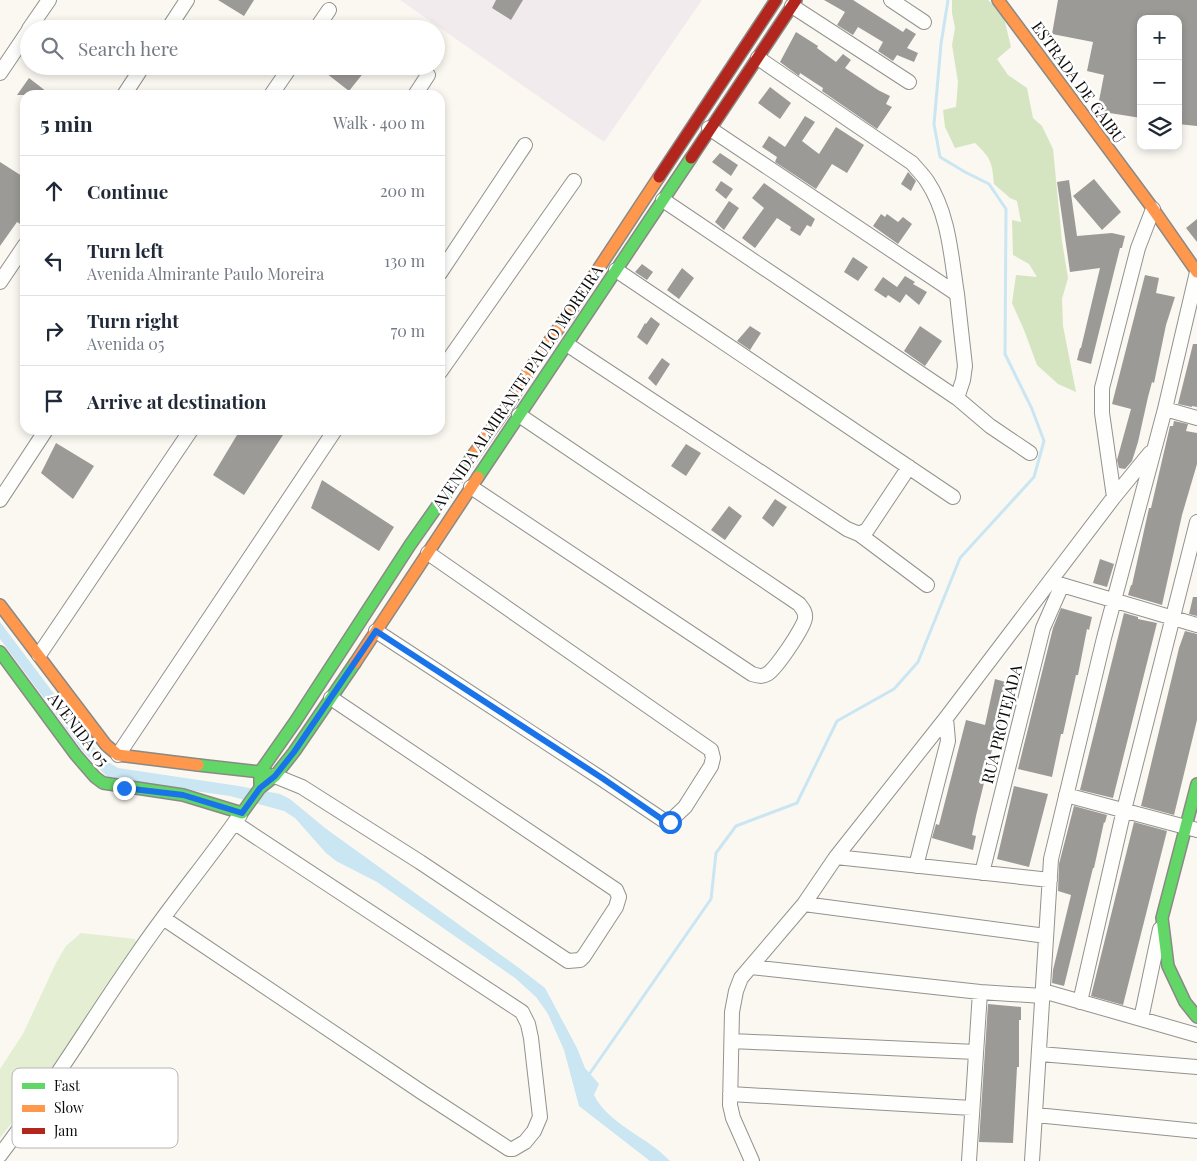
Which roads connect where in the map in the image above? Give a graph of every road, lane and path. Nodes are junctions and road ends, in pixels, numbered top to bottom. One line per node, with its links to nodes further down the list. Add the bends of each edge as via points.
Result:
1 (48, 0): 8 (street)
2 (187, 0): 9 (street)
3 (776, 0): 65 (main road, AVENIDA ALMIRANTE PAULO MOREIRA)
4 (890, 0): 11 (street)
5 (998, 0): 26 (main road, ESTRADA DE GAIBU)
6 (794, 3): 13 (main road, AVENIDA ALMIRANTE PAULO MOREIRA); 18 (street)
7 (329, 10): 10 (street)
8 (35, 20)
9 (174, 20)
10 (322, 20)
11 (924, 22)
12 (20, 43): 14 (street)
13 (758, 58): 22 (main road, AVENIDA ALMIRANTE PAULO MOREIRA); 33 (street, via 902,155 927,180 947,231)
14 (0, 73)
15 (138, 75): 19 (street)
16 (285, 75): 20 (street)
17 (427, 75): 21 (street)
18 (909, 82)
19 (127, 90)
20 (274, 90)
21 (418, 90)
22 (709, 128): 25 (main road, AVENIDA ALMIRANTE PAULO MOREIRA); 33 (street)
23 (525, 145): 29 (street)
24 (574, 181): 35 (street)
25 (663, 200): 30 (main road, AVENIDA ALMIRANTE PAULO MOREIRA); 36 (street)
26 (1153, 209): 28 (main road, ESTRADA DE GAIBU); 48 (street, via 1138,248 1102,388 1102,413)
27 (20, 252): 32 (street)
28 (1192, 252): 31 (main road, ESTRADA DE GAIBU)
29 (445, 265)
30 (616, 270): 34 (main road, AVENIDA ALMIRANTE PAULO MOREIRA); 45 (street)
31 (1197, 272): 37 (street)
32 (0, 282)
33 (956, 294): 36 (street, via 965,366)
34 (568, 345): 38 (main road, AVENIDA ALMIRANTE PAULO MOREIRA); 51 (street)
35 (445, 365)
36 (956, 398): 44 (street)
37 (1165, 409): 39 (street); 43 (street)
38 (519, 416): 46 (main road, AVENIDA ALMIRANTE PAULO MOREIRA); 46 (street, via 799,604 804,610 803,627 771,672 760,676 752,674)
39 (1197, 418)
40 (43, 435): 49 (street)
41 (189, 435): 61 (street)
42 (332, 435): 64 (street)
43 (1154, 449): 48 (street); 55 (street)
44 (1030, 453)
45 (909, 467): 47 (street); 51 (street, via 867,530)
46 (471, 487): 52 (main road, AVENIDA ALMIRANTE PAULO MOREIRA)
47 (952, 497)
48 (1114, 498): 53 (street)
49 (0, 500)
50 (1197, 522): 57 (street)
51 (859, 534): 54 (street)
52 (428, 553): 59 (main road, AVENIDA ALMIRANTE PAULO MOREIRA); 59 (street, via 711,750 711,766 686,807 670,822 663,820)
53 (1057, 583): 55 (street); 63 (street); 75 (street, RUA PROTEJADA)
54 (927, 585)
55 (1114, 601): 57 (street); 69 (street)
56 (0, 605): 61 (main road)
57 (1173, 618): 58 (street); 70 (street)
58 (1197, 625)
59 (376, 631): 62 (main road, AVENIDA ALMIRANTE PAULO MOREIRA)
60 (0, 652): 71 (main road, AVENIDA 05, via 76,755 103,783 183,795)
61 (39, 655): 64 (main road, via 106,745)
62 (331, 698): 66 (main road, AVENIDA ALMIRANTE PAULO MOREIRA); 66 (street, via 616,890 619,896 616,907 584,956 580,960 568,961 318,797)
63 (946, 718): 73 (street); 74 (street, via 948,741)
64 (118, 755): 65 (main road)
65 (260, 772): 66 (main road); 68 (main road)
66 (275, 776): 68 (main road, AVENIDA ALMIRANTE PAULO MOREIRA)
67 (1197, 784): 72 (main road)
68 (260, 789): 71 (main road, AVENIDA ALMIRANTE PAULO MOREIRA)
69 (1066, 795): 70 (street); 76 (street, via 1051,859)
70 (1124, 810): 72 (street); 84 (street)
71 (241, 814): 78 (street, AVENIDA ALMIRANTE PAULO MOREIRA); 78 (street, via 522,1012 531,1038 540,1117 534,1132 525,1142 509,1149)
72 (1191, 828): 79 (main road)
73 (836, 857): 74 (street); 77 (street)
74 (916, 866): 75 (street)
75 (982, 873): 76 (street)
76 (1050, 880): 80 (street)
77 (804, 904): 80 (street); 81 (street)
78 (162, 918): 92 (street, AVENIDA ALMIRANTE PAULO MOREIRA)
79 (1162, 918): 85 (main road, via 1168,966 1185,1002); 86 (street)
80 (1046, 936): 83 (street)
81 (751, 967): 82 (street); 88 (street, via 741,978 736,991)
82 (980, 992): 83 (street); 89 (street)
83 (1043, 994): 84 (street); 90 (street)
84 (1080, 1002): 86 (street)
85 (1197, 1017)
86 (1141, 1019): 87 (street)
87 (1197, 1035)
88 (732, 1041): 89 (street); 93 (street)
89 (976, 1052): 94 (street)
90 (1040, 1054): 91 (street); 95 (street)
91 (1197, 1067)
92 (62, 1068)
93 (730, 1094): 94 (street); 99 (street, via 733,1118)
94 (972, 1108): 100 (street)
95 (1036, 1115): 96 (street); 101 (street)
96 (1197, 1131)
97 (12, 1138): 98 (street, AVENIDA ALMIRANTE PAULO MOREIRA)
98 (0, 1155)
99 (752, 1161)
100 (969, 1161)
101 (1032, 1161)

